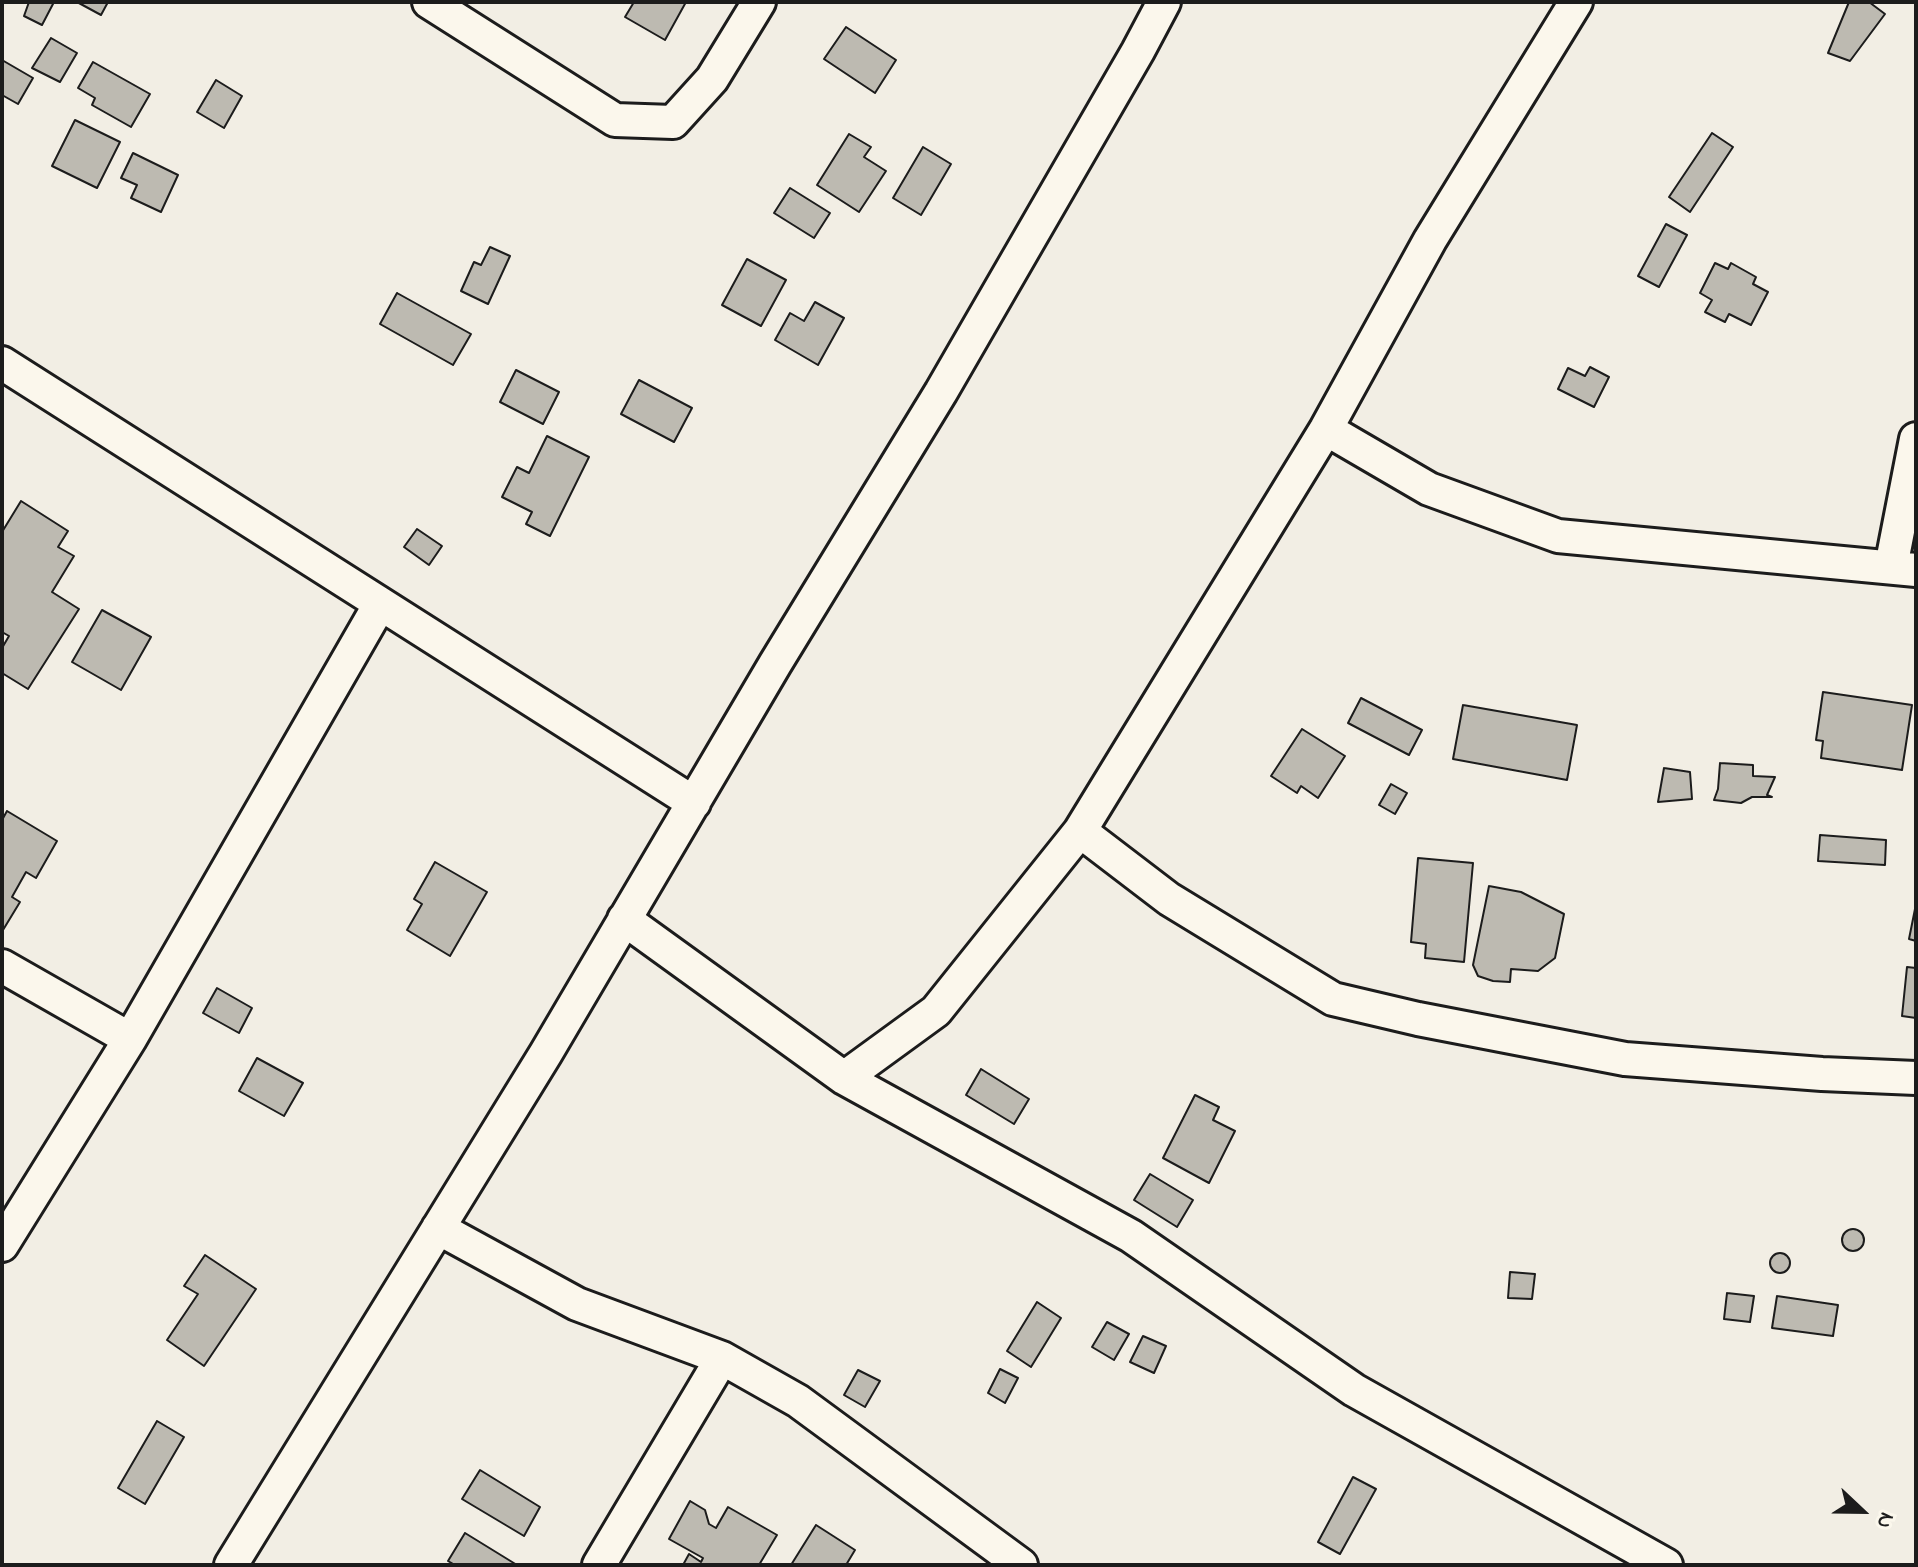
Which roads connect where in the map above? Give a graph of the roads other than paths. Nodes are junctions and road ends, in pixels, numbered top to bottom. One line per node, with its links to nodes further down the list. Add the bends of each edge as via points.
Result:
1 (429, 2): 2 (street, via 615,120 673,122 712,79)
2 (759, 2)
3 (1164, 2): 10 (street, via 941,392)
4 (1576, 2): 6 (street, via 1430,240)
5 (2, 363): 9 (street)
6 (1326, 429): 8 (street, via 1429,489 1558,536); 11 (street)
7 (1916, 439): 8 (street)
8 (1904, 569)
9 (380, 604): 10 (street); 14 (street)
10 (694, 803): 12 (street)
11 (1080, 831): 15 (street, via 936,1011); 16 (street, via 1169,899 1333,999 1625,1059)
12 (624, 919): 15 (street); 17 (street)
13 (2, 966): 14 (street)
14 (130, 1039): 18 (street)
15 (844, 1078): 23 (street, via 1131,1236 1354,1390)
16 (1916, 1078)
17 (438, 1228): 19 (street, via 577,1304); 20 (street)
18 (2, 1245)
19 (722, 1358): 21 (street); 22 (street, via 798,1401)
20 (231, 1565)
21 (599, 1565)
22 (1021, 1565)
23 (1666, 1565)

